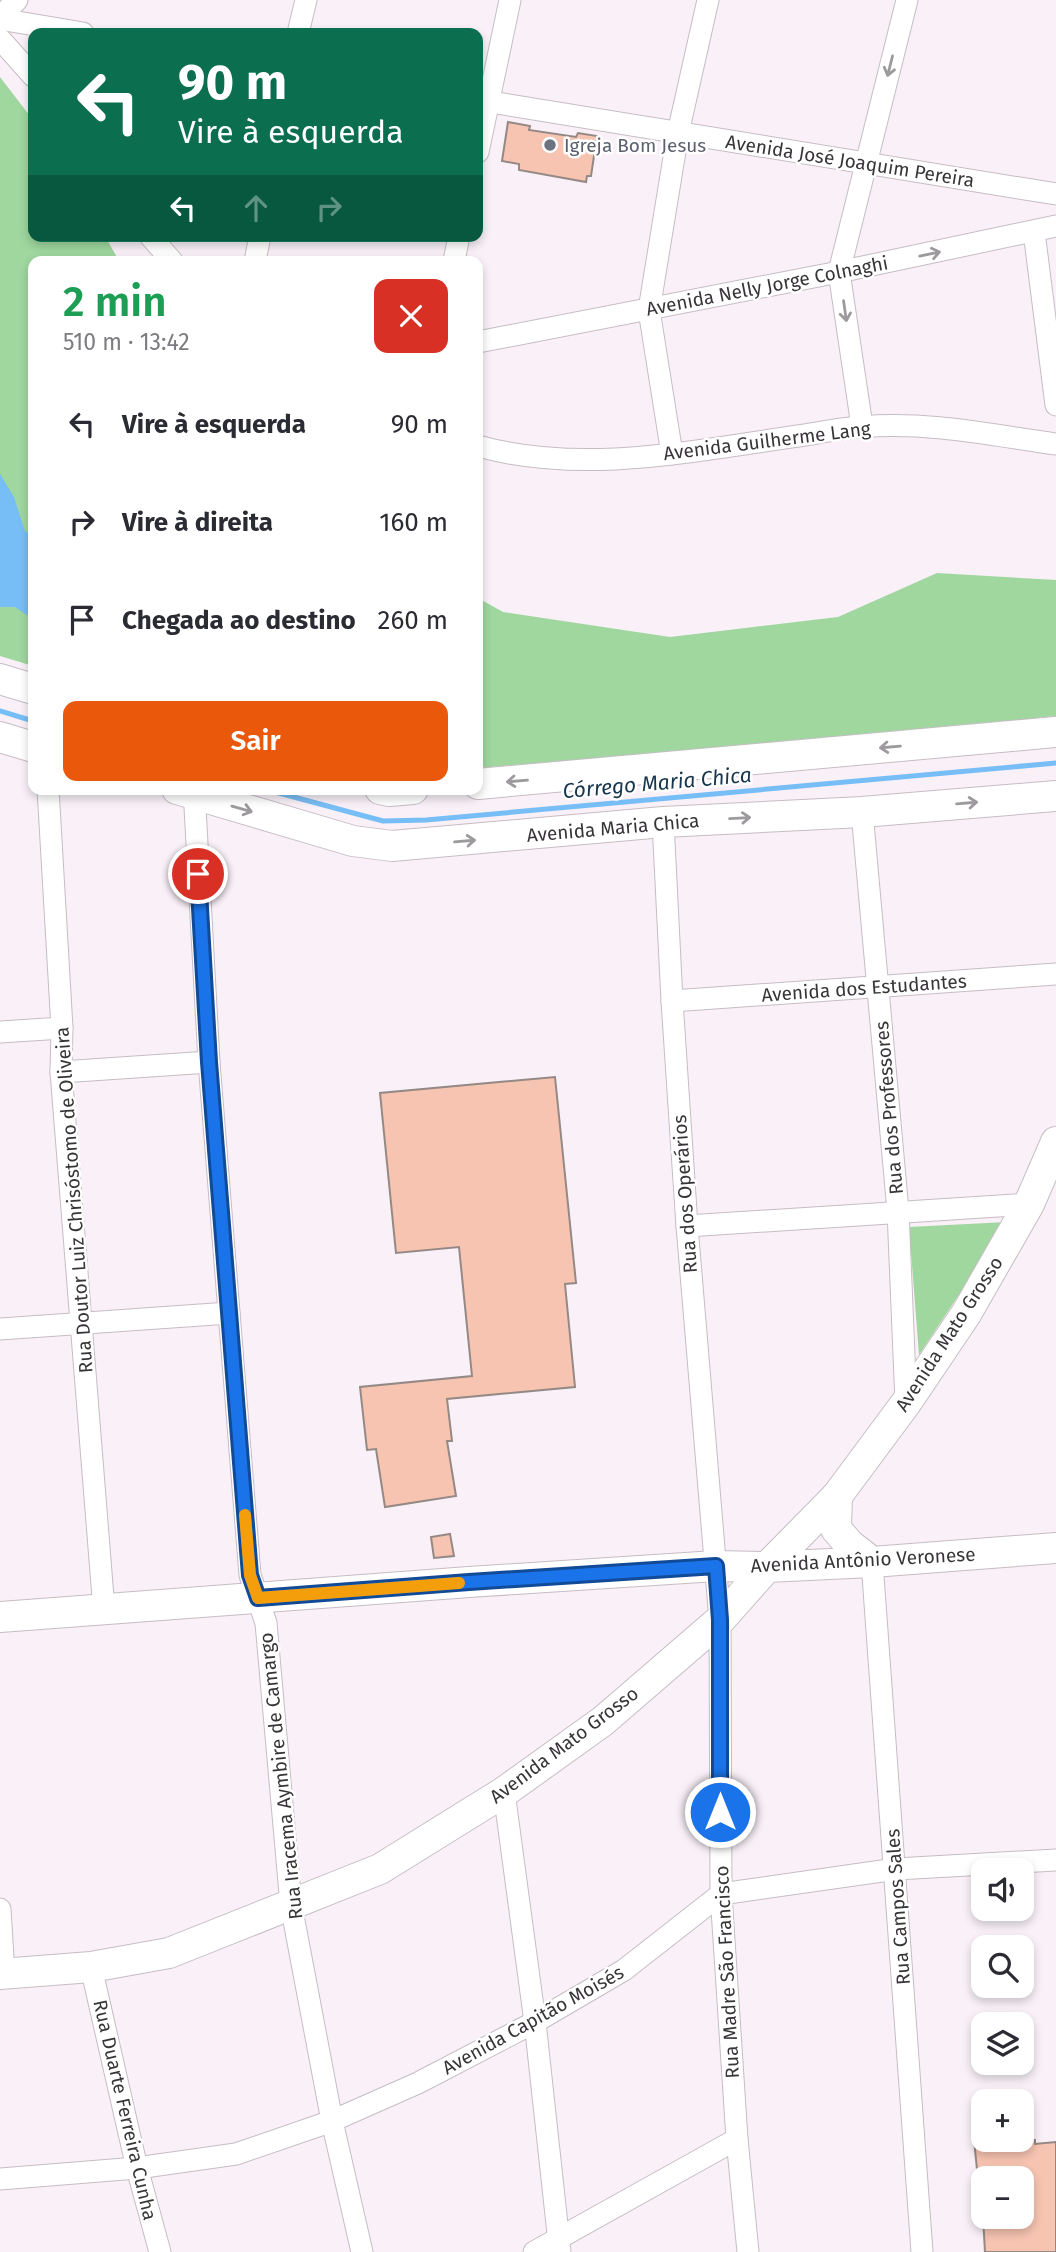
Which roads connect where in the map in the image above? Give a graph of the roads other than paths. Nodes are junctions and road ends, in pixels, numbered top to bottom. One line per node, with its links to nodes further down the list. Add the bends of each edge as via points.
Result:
1 (17, 0): 6 (street)
2 (306, 0): 8 (street)
3 (510, 0): 11 (street)
4 (708, 0): 12 (street)
5 (907, 0): 13 (street, one-way to 13)
6 (0, 18): 7 (street)
7 (55, 28)
8 (299, 28)
9 (0, 39): 10 (street)
10 (28, 70)
11 (483, 101): 12 (street, Avenida José Joaquim Pereira)
12 (678, 133): 13 (street, Avenida José Joaquim Pereira); 20 (street)
13 (867, 163): 14 (street, Avenida José Joaquim Pereira); 19 (street)
14 (1056, 194)
15 (1056, 226): 16 (street, Avenida Nelly Jorge Colnaghi)
16 (1034, 232): 19 (street, Avenida Nelly Jorge Colnaghi, one-way to 16); 22 (street)
17 (155, 242): 18 (street)
18 (168, 256)
19 (839, 272): 20 (street, Avenida Nelly Jorge Colnaghi); 23 (street, one-way to 23)
20 (649, 310): 21 (street, Avenida Nelly Jorge Colnaghi); 26 (street)
21 (483, 341)
22 (1056, 405)
23 (862, 426): 24 (street, Avenida Guilherme Lang, via 932,426); 26 (street, Avenida Guilherme Lang)
24 (1056, 444)
25 (483, 447): 26 (street, Avenida Guilherme Lang, via 511,455 587,461)
26 (673, 454)
27 (0, 679): 28 (street)
28 (28, 687)
29 (1056, 732): 32 (street, one-way to 32)
30 (0, 737): 31 (street)
31 (28, 745)
32 (483, 784)
33 (48, 795): 42 (street, Rua Doutor Luiz Chrisóstomo de Oliveira)
34 (188, 795): 44 (street, Rua Iracema Aymbire de Camargo)
35 (201, 795): 38 (street, Avenida Maria Chica, one-way to 38, via 353,841 392,846)
36 (1056, 796): 37 (street, Avenida Maria Chica, one-way to 36)
37 (862, 813): 38 (street, Avenida Maria Chica, one-way to 37); 40 (street, Rua dos Professores)
38 (663, 822): 41 (street, Rua dos Operários)
39 (1056, 974): 40 (street, Avenida dos Estudantes)
40 (878, 988): 41 (street, Avenida dos Estudantes); 48 (street, Rua dos Professores)
41 (672, 1001): 49 (street, Rua dos Operários)
42 (62, 1028): 43 (street); 45 (street, Rua Doutor Luiz Chrisóstomo de Oliveira)
43 (0, 1032)
44 (209, 1062): 45 (street); 50 (street, Rua Iracema Aymbire de Camargo)
45 (61, 1072): 51 (street, Rua Doutor Luiz Chrisóstomo de Oliveira)
46 (1056, 1142): 47 (street, Avenida Mato Grosso)
47 (1029, 1204): 48 (street); 53 (street, Avenida Mato Grosso, via 966,1314)
48 (898, 1211): 49 (street); 53 (street, Rua dos Professores)
49 (687, 1226): 57 (street, Rua dos Operários)
50 (229, 1312): 51 (street); 59 (street, Rua Iracema Aymbire de Camargo, via 250,1575)
51 (82, 1323): 52 (street); 60 (street, Rua Doutor Luiz Chrisóstomo de Oliveira)
52 (0, 1329)
53 (906, 1403): 54 (street, Avenida Mato Grosso)
54 (836, 1496): 56 (street, via 836,1529); 58 (street, Avenida Mato Grosso)
55 (1056, 1548): 56 (street, Avenida Antônio Veronese)
56 (872, 1562): 58 (street, Avenida Antônio Veronese); 65 (street, Rua Campos Sales)
57 (716, 1566): 58 (street, Avenida Antônio Veronese); 59 (street, Avenida Antônio Veronese); 62 (street, Rua Madre São Francisco)
58 (767, 1567): 62 (street, Avenida Mato Grosso)
59 (258, 1598): 60 (street, Avenida Antônio Veronese); 67 (street, Rua Iracema Aymbire de Camargo, via 266,1623)
60 (104, 1610): 61 (street, Avenida Antônio Veronese)
61 (0, 1617)
62 (720, 1620): 63 (street, Avenida Mato Grosso, via 603,1721); 66 (street, Rua Madre São Francisco)
63 (504, 1792): 67 (street, Avenida Mato Grosso, via 380,1869); 71 (street)
64 (1056, 1860): 65 (street, Avenida Capitão Moisés)
65 (895, 1869): 66 (street, Avenida Capitão Moisés); 81 (street, Rua Campos Sales)
66 (721, 1894): 71 (street, Avenida Capitão Moisés, via 624,1970); 73 (street, Rua Madre São Francisco)
67 (291, 1905): 69 (street, Avenida Mato Grosso, via 169,1953); 72 (street, Rua Iracema Aymbire de Camargo)
68 (0, 1909): 70 (street)
69 (91, 1967): 70 (street, Avenida Mato Grosso); 74 (street, Rua Duarte Ferreira Cunha)
70 (2, 1974)
71 (535, 2022): 72 (street, Avenida Capitão Moisés, via 418,2083); 76 (street)
72 (332, 2121): 74 (street, Avenida Capitão Moisés, via 236,2154); 78 (street, Rua Iracema Aymbire de Camargo)
73 (737, 2139): 76 (street); 80 (street, Rua Madre São Francisco)
74 (137, 2168): 75 (street, Avenida Capitão Moisés); 77 (street, Rua Duarte Ferreira Cunha)
75 (0, 2179)
76 (559, 2246): 79 (street)
77 (160, 2252)
78 (362, 2252)
79 (534, 2252)
80 (748, 2252)
81 (922, 2252)

